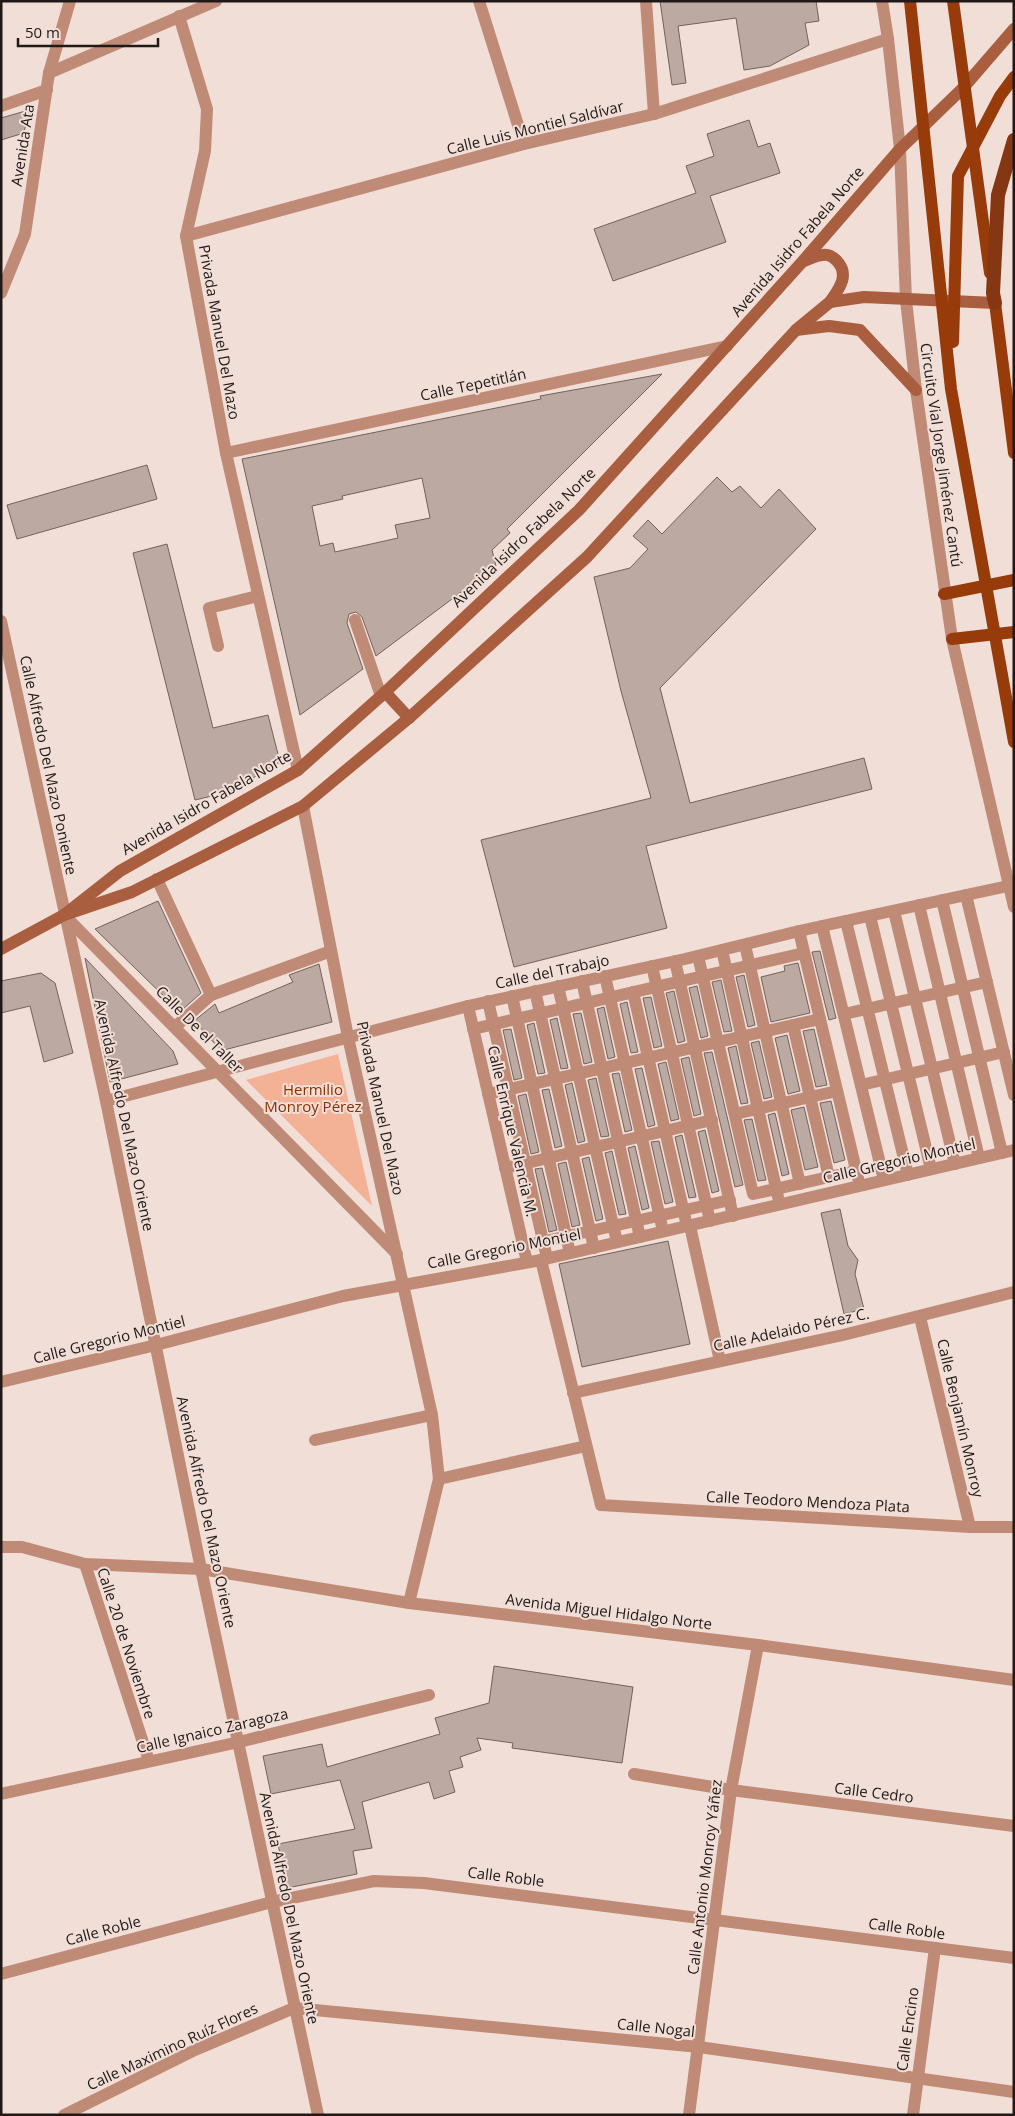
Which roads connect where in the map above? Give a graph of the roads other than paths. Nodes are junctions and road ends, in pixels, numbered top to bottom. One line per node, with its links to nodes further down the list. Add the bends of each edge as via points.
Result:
1 (70, 1): 11 (street, Avenida Ata)
2 (216, 1): 8 (street)
3 (479, 1): 18 (street)
4 (646, 1): 16 (street)
5 (882, 1): 10 (street, Circuito Vial Jorge Jiménez Cantú)
6 (910, 1): 28 (main road, Circuito Vial Jorge Jiménez Cantú, bridge)
7 (953, 1): 13 (main road)
8 (179, 16): 11 (street); 20 (street, Privada Manuel Del Mazo, via 207,109 205,151)
9 (1014, 29): 13 (main road, Avenida Isidro Fabela Norte)
10 (888, 39): 16 (street, Calle Luis Montiel Saldívar); 19 (street, Circuito Vial Jorge Jiménez Cantú)
11 (50, 73): 14 (street, Avenida Ata)
12 (1014, 77): 28 (main road, bridge, via 1000,96 958,176)
13 (963, 88): 19 (main road, Avenida Isidro Fabela Norte); 23 (main road)
14 (46, 90): 15 (street); 22 (street, Avenida Ata, via 25,234)
15 (1, 106)
16 (654, 114): 18 (street, Calle Luis Montiel Saldívar)
17 (1014, 140): 23 (highway, via 998,195)
18 (524, 144): 20 (street, Calle Luis Montiel Saldívar)
19 (900, 149): 21 (main road, Avenida Isidro Fabela Norte); 24 (street, Circuito Vial Jorge Jiménez Cantú)
20 (186, 236): 30 (street, Privada Manuel Del Mazo)
21 (803, 261): 25 (main road, via 822,254 829,255 840,265 841,286); 27 (main road, Avenida Isidro Fabela Norte)
22 (1, 293)
23 (994, 298): 24 (main road); 31 (main road)
24 (906, 300): 25 (main road, via 864,297); 29 (street, Circuito Vial Jorge Jiménez Cantú)
25 (830, 302): 26 (main road, Avenida Isidro Fabela Norte)
26 (796, 330): 29 (main road, via 828,326 860,330); 41 (main road, Avenida Isidro Fabela Norte, via 587,557)
27 (727, 346): 30 (street, Calle Tepetitlán); 40 (main road, Avenida Isidro Fabela Norte, via 579,510)
28 (951, 389): 42 (main road, Circuito Vial Jorge Jiménez Cantú, bridge)
29 (916, 390): 33 (street, Circuito Vial Jorge Jiménez Cantú)
30 (226, 453): 34 (street, Privada Manuel Del Mazo)
31 (1014, 453)
32 (1014, 580): 33 (main road)
33 (944, 594): 38 (street, Circuito Vial Jorge Jiménez Cantú)
34 (258, 596): 39 (street, via 209,608); 43 (street, Privada Manuel Del Mazo)
35 (355, 620): 40 (street)
36 (1, 621): 52 (street, Calle Alfredo Del Mazo Poniente)
37 (1014, 632): 38 (main road)
38 (952, 639): 46 (street, Circuito Vial Jorge Jiménez Cantú)
39 (218, 646)
40 (383, 694): 41 (main road); 43 (main road, Avenida Isidro Fabela Norte)
41 (409, 718): 44 (main road, Avenida Isidro Fabela Norte)
42 (1014, 742)
43 (298, 770): 52 (main road, Avenida Isidro Fabela Norte, via 120,871)
44 (303, 806): 45 (main road, Avenida Isidro Fabela Norte); 60 (street, Privada Manuel Del Mazo)
45 (157, 879): 52 (main road, Avenida Isidro Fabela Norte, via 132,892); 77 (street)
46 (1008, 886): 47 (street, Calle del Trabajo); 50 (street, Circuito Vial Jorge Jiménez Cantú)
47 (966, 895): 48 (street, Calle del Trabajo); 70 (street)
48 (942, 900): 49 (street, Calle del Trabajo); 73 (street)
49 (918, 905): 51 (street, Calle del Trabajo); 76 (street)
50 (1014, 907)
51 (894, 910): 53 (street, Calle del Trabajo); 80 (street)
52 (64, 915): 58 (main road, Avenida Isidro Fabela Norte); 93 (street, Calle De el Taller); 120 (street, Avenida Alfredo Del Mazo Oriente)
53 (870, 916): 54 (street, Calle del Trabajo); 83 (street)
54 (846, 921): 55 (street, Calle del Trabajo); 86 (street)
55 (822, 926): 56 (street, Calle del Trabajo); 88 (street)
56 (799, 932): 57 (street, Calle del Trabajo); 61 (street)
57 (745, 945): 59 (street, Calle del Trabajo); 95 (street)
58 (1, 949)
59 (722, 950): 62 (street, Calle del Trabajo); 65 (street)
60 (332, 951): 77 (street); 96 (street, Privada Manuel Del Mazo)
61 (804, 953): 65 (street); 90 (street)
62 (698, 956): 63 (street, Calle del Trabajo); 67 (street)
63 (675, 961): 64 (street, Calle del Trabajo); 69 (street)
64 (652, 966): 66 (street, Calle del Trabajo); 72 (street)
65 (726, 970): 67 (street); 97 (street)
66 (605, 976): 68 (street, Calle del Trabajo); 79 (street)
67 (703, 976): 69 (street); 98 (street)
68 (582, 981): 71 (street, Calle del Trabajo); 82 (street)
69 (680, 981): 72 (street); 99 (street)
70 (987, 982): 73 (street); 100 (street)
71 (558, 986): 74 (street, Calle del Trabajo); 85 (street)
72 (657, 987): 75 (street); 101 (street)
73 (963, 987): 76 (street); 103 (street)
74 (535, 991): 78 (street, Calle del Trabajo); 87 (street)
75 (633, 992): 79 (street); 102 (street)
76 (939, 992): 80 (street); 105 (street)
77 (211, 995): 93 (street)
78 (512, 996): 81 (street, Calle del Trabajo); 89 (street)
79 (610, 997): 82 (street); 104 (street)
80 (916, 998): 83 (street); 107 (street)
81 (488, 1002): 84 (street, Calle del Trabajo); 91 (street)
82 (587, 1003): 85 (street); 106 (street)
83 (891, 1003): 86 (street); 110 (street)
84 (468, 1006): 94 (street, Calle Enrique Valencia M.); 96 (street, Calle del Trabajo)
85 (564, 1008): 87 (street); 109 (street)
86 (867, 1008): 88 (street); 112 (street)
87 (540, 1014): 89 (street); 111 (street)
88 (844, 1014): 114 (street)
89 (517, 1019): 91 (street); 113 (street)
90 (820, 1019): 92 (street); 116 (street)
91 (494, 1024): 94 (street); 115 (street)
92 (793, 1025): 95 (street); 119 (street)
93 (175, 1027): 108 (street, Calle De el Taller)
94 (473, 1029): 117 (street, Calle Enrique Valencia M.)
95 (765, 1032): 97 (street); 121 (street)
96 (348, 1037): 108 (street, Calle del Trabajo); 164 (street, Privada Manuel Del Mazo)
97 (742, 1037): 98 (street); 122 (street)
98 (718, 1042): 99 (street); 123 (street)
99 (695, 1047): 101 (street); 124 (street)
100 (1004, 1052): 103 (street); 118 (street)
101 (672, 1053): 102 (street); 125 (street)
102 (648, 1058): 104 (street); 126 (street)
103 (980, 1058): 105 (street); 131 (street)
104 (625, 1063): 106 (street); 127 (street)
105 (956, 1063): 107 (street); 133 (street)
106 (602, 1069): 109 (street); 128 (street)
107 (932, 1069): 110 (street); 135 (street)
108 (220, 1072): 120 (street, Calle del Trabajo); 164 (street, Calle De el Taller)
109 (578, 1074): 111 (street); 129 (street)
110 (908, 1074): 112 (street); 137 (street)
111 (555, 1079): 113 (street); 130 (street)
112 (885, 1080): 114 (street); 139 (street)
113 (532, 1084): 115 (street); 132 (street)
114 (861, 1085): 141 (street)
115 (509, 1090): 117 (street); 134 (street)
116 (837, 1091): 119 (street); 138 (street)
117 (488, 1094): 136 (street, Calle Enrique Valencia M.)
118 (1014, 1095)
119 (810, 1097): 121 (street); 140 (street)
120 (106, 1101): 170 (street, Avenida Alfredo Del Mazo Oriente)
121 (781, 1104): 122 (street); 142 (street)
122 (758, 1109): 123 (street); 144 (street)
123 (735, 1114): 144 (street, via 753,1194)
124 (712, 1120): 125 (street); 145 (street)
125 (688, 1125): 126 (street); 146 (street)
126 (665, 1131): 127 (street); 148 (street)
127 (642, 1136): 128 (street); 149 (street)
128 (618, 1142): 129 (street); 151 (street)
129 (595, 1147): 130 (street); 153 (street)
130 (572, 1152): 132 (street); 155 (street)
131 (1008, 1152): 133 (street, Calle Gregorio Montiel)
132 (549, 1158): 134 (street); 157 (street)
133 (979, 1158): 135 (street, Calle Gregorio Montiel)
134 (526, 1163): 136 (street); 159 (street)
135 (955, 1164): 137 (street, Calle Gregorio Montiel)
136 (505, 1168): 161 (street, Calle Enrique Valencia M.)
137 (931, 1169): 139 (street, Calle Gregorio Montiel)
138 (856, 1171): 140 (street); 143 (street)
139 (908, 1175): 141 (street, Calle Gregorio Montiel)
140 (829, 1177): 142 (street)
141 (884, 1180): 143 (street, Calle Gregorio Montiel)
142 (800, 1184): 144 (street)
143 (860, 1186): 147 (street, Calle Gregorio Montiel)
144 (776, 1189): 147 (street)
145 (730, 1200): 146 (street); 150 (street)
146 (706, 1205): 148 (street); 152 (street)
147 (780, 1205): 150 (street, Calle Gregorio Montiel)
148 (683, 1210): 149 (street); 154 (street)
149 (660, 1216): 151 (street); 156 (street)
150 (733, 1216): 152 (street, Calle Gregorio Montiel)
151 (637, 1221): 153 (street); 158 (street)
152 (710, 1221): 154 (street, Calle Gregorio Montiel)
153 (613, 1226): 155 (street); 160 (street)
154 (688, 1226): 156 (street, Calle Gregorio Montiel); 171 (street)
155 (590, 1231): 157 (street); 162 (street)
156 (663, 1232): 158 (street, Calle Gregorio Montiel)
157 (567, 1237): 159 (street); 163 (street)
158 (640, 1237): 160 (street, Calle Gregorio Montiel)
159 (544, 1242): 161 (street); 165 (street)
160 (617, 1242): 162 (street, Calle Gregorio Montiel)
161 (523, 1246): 166 (street, Calle Enrique Valencia M.)
162 (594, 1248): 163 (street, Calle Gregorio Montiel)
163 (570, 1253): 165 (street, Calle Gregorio Montiel)
164 (396, 1254): 167 (street, Privada Manuel Del Mazo)
165 (544, 1259): 166 (street, Calle Gregorio Montiel); 173 (street)
166 (527, 1262): 167 (street, Calle Gregorio Montiel)
167 (402, 1284): 170 (street, Calle Gregorio Montiel, via 342,1296); 174 (street, Privada Manuel Del Mazo)
168 (1014, 1292): 169 (street, Calle Adelaido Pérez C.)
169 (920, 1317): 171 (street, Calle Adelaido Pérez C.); 179 (street, Calle Benjamín Monroy)
170 (156, 1345): 172 (street, Calle Gregorio Montiel); 182 (street, Avenida Alfredo Del Mazo Oriente)
171 (720, 1361): 173 (street, Calle Adelaido Pérez C.)
172 (1, 1382)
173 (573, 1393): 176 (street)
174 (432, 1415): 175 (street); 177 (street, Privada Manuel Del Mazo)
175 (315, 1440)
176 (586, 1446): 177 (street); 179 (street, Calle Teodoro Mendoza Plata, via 600,1505)
177 (439, 1479): 183 (street, Privada Manuel Del Mazo)
178 (1014, 1527): 179 (street, Calle Teodoro Mendoza Plata)
179 (970, 1528)
180 (1, 1547): 181 (street, Avenida Miguel Hidalgo Norte, via 22,1547)
181 (85, 1564): 182 (street, Avenida Miguel Hidalgo Norte); 188 (street, Calle 20 de Noviembre)
182 (201, 1569): 183 (street, Avenida Miguel Hidalgo Norte); 187 (street, Avenida Alfredo Del Mazo Oriente)
183 (409, 1603): 184 (street, Avenida Miguel Hidalgo Norte)
184 (758, 1645): 185 (street, Avenida Miguel Hidalgo Norte); 190 (street, Calle Antonio Monroy Yáñez)
185 (1014, 1680)
186 (429, 1695): 187 (street, Calle Ignaico Zaragoza)
187 (239, 1742): 188 (street, Calle Ignaico Zaragoza); 193 (street, Avenida Alfredo Del Mazo Oriente)
188 (149, 1761): 191 (street, Calle Ignaico Zaragoza)
189 (634, 1774): 190 (street, Calle Cedro)
190 (731, 1790): 192 (street, Calle Cedro); 194 (street, Calle Antonio Monroy Yáñez)
191 (1, 1794)
192 (1014, 1826)
193 (272, 1902): 194 (street, Calle Roble, via 374,1881 424,1883); 197 (street, Calle Roble); 198 (street, Avenida Alfredo Del Mazo Oriente)
194 (714, 1919): 195 (street, Calle Roble); 199 (street, Calle Antonio Monroy Yáñez)
195 (935, 1948): 196 (street, Calle Roble); 200 (street, Calle Encino)
196 (1014, 1958)
197 (1, 1974)
198 (294, 2008): 199 (street, Calle Nogal); 202 (street, Calle Maximino Ruíz Flores, via 195,2050); 203 (street, Avenida Alfredo Del Mazo Oriente)
199 (700, 2047): 200 (street, Calle Nogal); 204 (street, Calle Antonio Monroy Yáñez)
200 (917, 2078): 201 (street, Calle Nogal); 205 (street, Calle Encino)
201 (1014, 2092)
202 (64, 2115)
203 (318, 2115)
204 (689, 2115)
205 (913, 2115)

